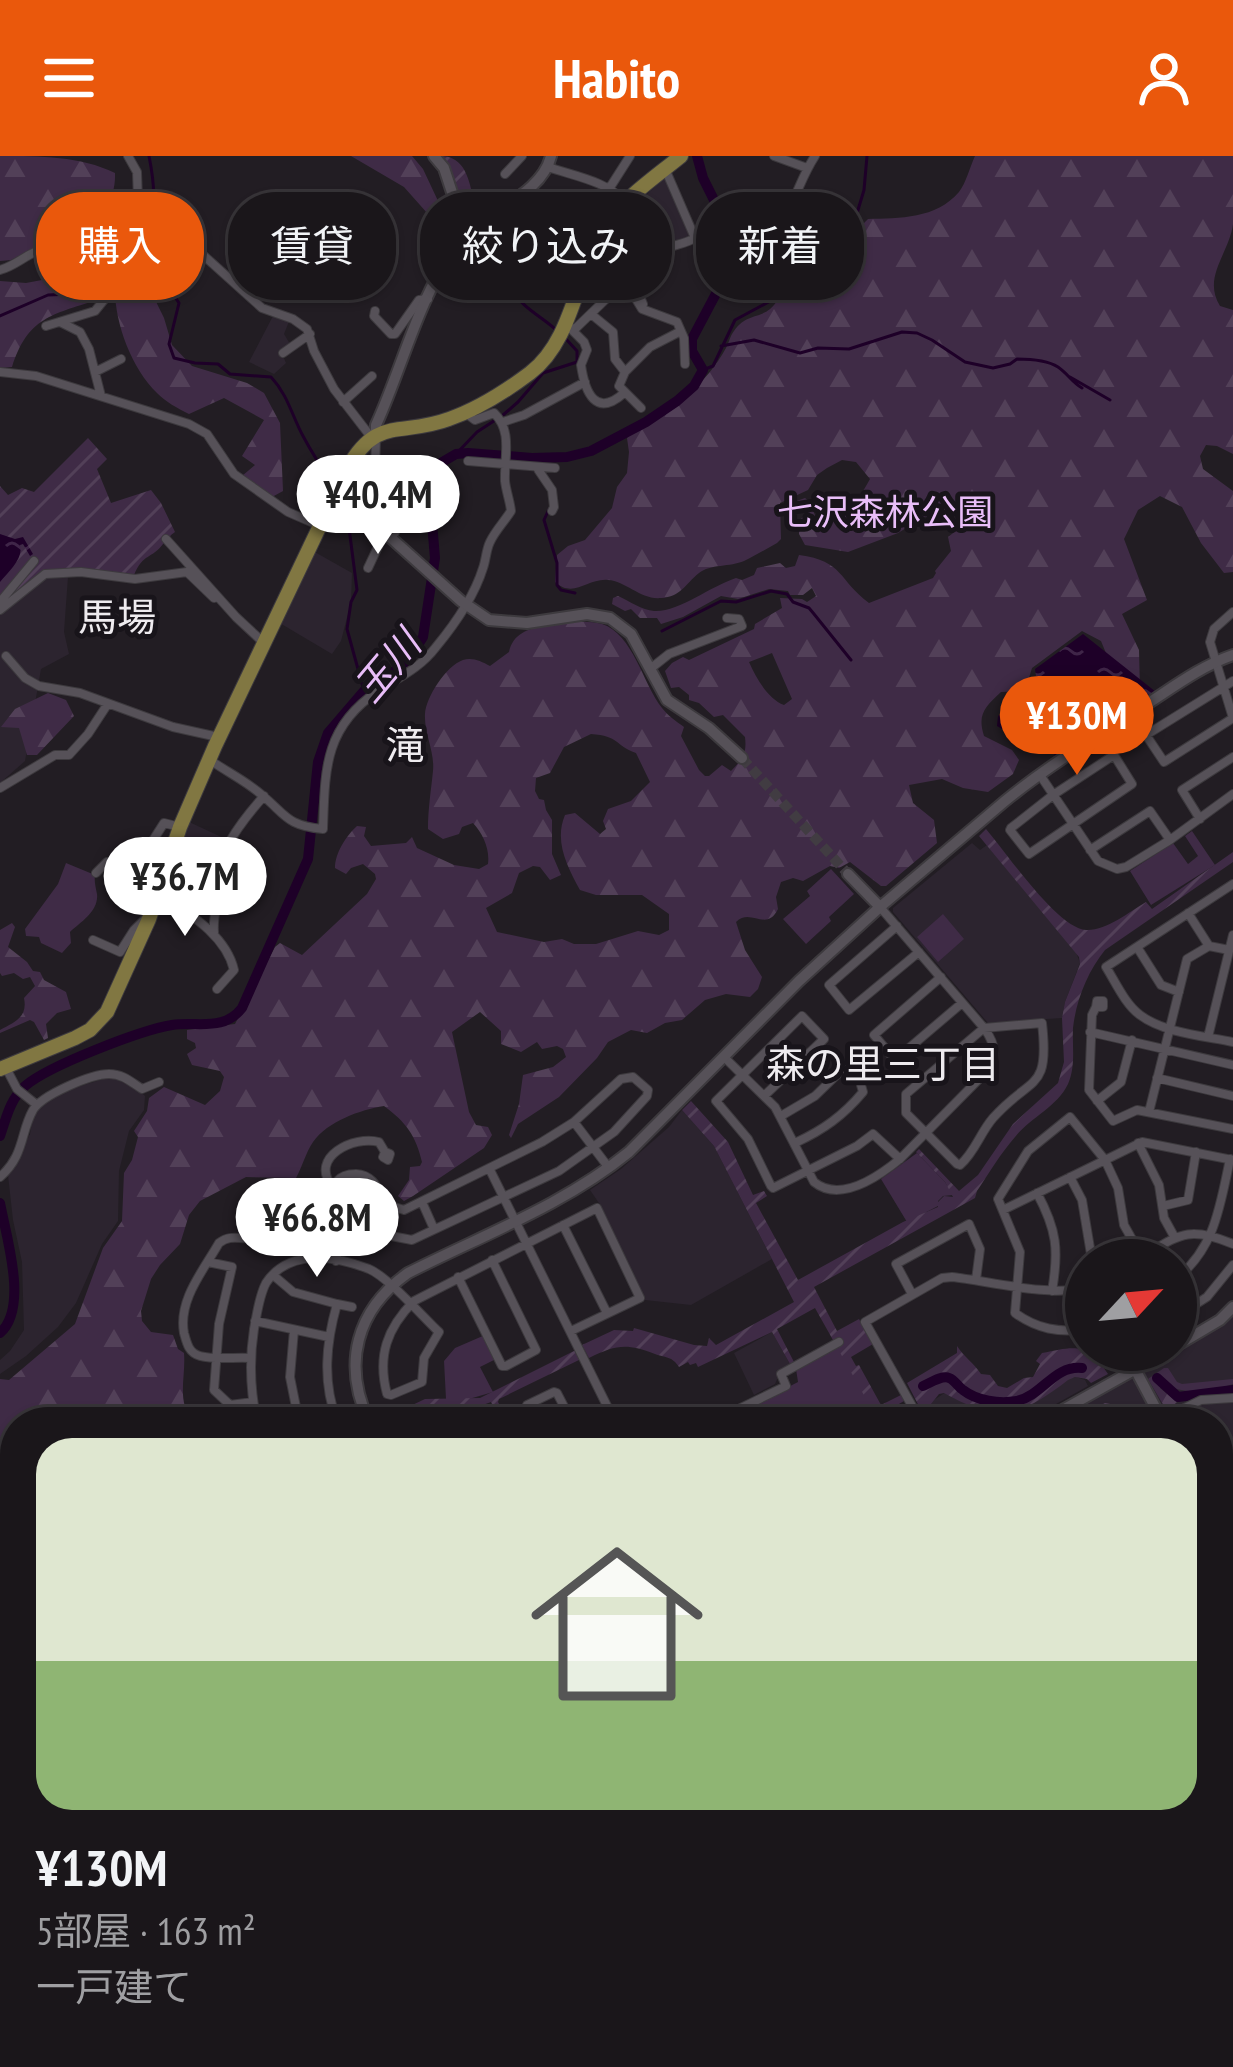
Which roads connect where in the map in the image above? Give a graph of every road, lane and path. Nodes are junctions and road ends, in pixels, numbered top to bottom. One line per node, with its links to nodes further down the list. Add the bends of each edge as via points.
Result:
1 (128, 156): 13 (street)
2 (434, 156): 14 (street)
3 (522, 156): 11 (street)
4 (630, 156): 12 (street)
5 (681, 156): 10 (main road)
6 (774, 156): 9 (street)
7 (815, 156): 9 (street)
8 (549, 162): 12 (street); 15 (street)
9 (807, 168): 18 (street)
10 (665, 169): 17 (main road); 19 (street)
11 (505, 174)
12 (610, 189): 16 (street)
13 (138, 192)
14 (452, 192)
15 (523, 192)
16 (613, 192)
17 (638, 192)
18 (796, 192)
19 (695, 238): 29 (street, via 657,256 639,286)
20 (36, 251): 22 (street)
21 (204, 256): 36 (street, via 262,308)
22 (0, 270)
23 (104, 300): 33 (street)
24 (420, 300): 37 (street)
25 (427, 300): 53 (street)
26 (574, 300): 35 (main road)
27 (605, 300): 32 (street)
28 (637, 300): 29 (street)
29 (642, 309): 38 (street, via 676,320)
30 (375, 311): 37 (street)
31 (407, 311): 37 (street)
32 (591, 314): 35 (street); 44 (street, via 613,332)
33 (59, 322): 34 (street); 43 (street, via 80,332)
34 (46, 326)
35 (567, 327): 46 (street, via 587,350); 51 (main road, via 538,366)
36 (310, 334): 39 (street); 49 (street)
37 (395, 334)
38 (684, 338): 41 (street); 44 (street, via 650,347)
39 (283, 353)
40 (121, 359): 43 (street)
41 (685, 364)
42 (0, 372): 48 (street)
43 (94, 372): 48 (street)
44 (625, 372): 47 (street)
45 (372, 376): 49 (street)
46 (585, 382): 47 (street, via 606,405); 52 (street)
47 (624, 393): 50 (street)
48 (101, 396): 62 (street, via 207,434 234,474)
49 (343, 402): 53 (street)
50 (641, 408)
51 (466, 412): 52 (street, via 475,420 492,412); 53 (main road)
52 (501, 419): 54 (street)
53 (374, 436): 59 (street, via 375,473); 60 (main road, via 358,449)
54 (506, 460): 55 (street); 56 (street); 68 (street, via 511,511)
55 (468, 461)
56 (536, 467): 57 (street); 61 (street, via 554,495)
57 (555, 468)
58 (423, 494): 59 (street)
59 (399, 504): 63 (street, via 400,526)
60 (335, 511): 62 (main road); 63 (street)
61 (552, 511)
62 (320, 526): 72 (main road)
63 (388, 536): 66 (street); 68 (street)
64 (166, 539): 67 (street)
65 (34, 561): 69 (street)
66 (368, 568)
67 (218, 596): 69 (street, via 188,572 135,579 56,572); 72 (street)
68 (466, 605): 76 (street, via 508,623 610,618 631,634); 89 (street, via 415,670 373,695 339,730 328,753 323,829 284,817)
69 (0, 606)
70 (1233, 612): 75 (street, via 1212,635)
71 (727, 618): 76 (street, via 742,626)
72 (264, 643): 81 (main road)
73 (6, 656): 79 (street, via 30,682)
74 (1233, 656): 75 (street)
75 (1215, 662): 78 (street); 85 (street)
76 (649, 670): 82 (street, via 667,700)
77 (1233, 681): 78 (street)
78 (1222, 685): 80 (street); 80 (street, via 1146,735 1165,762)
79 (107, 705): 81 (street); 86 (street, via 69,754)
80 (1233, 718)
81 (220, 738): 84 (main road)
82 (742, 758)
83 (1233, 758): 90 (street, via 1182,790)
84 (210, 760): 89 (street); 92 (main road)
85 (1040, 775): 88 (street); 99 (street)
86 (0, 788)
87 (1233, 794): 90 (street)
88 (1053, 795): 91 (street); 91 (street, via 1010,830 1031,854); 91 (street, via 1114,755 1132,784)
89 (264, 796): 103 (street, via 221,861)
90 (1200, 819): 93 (street)
91 (1072, 823): 94 (street)
92 (180, 827): 95 (street, via 164,823 142,860 106,862); 98 (main road)
93 (1170, 840): 94 (street, via 1126,867 1098,861); 94 (street, via 1150,811)
94 (1090, 850)
95 (96, 873)
96 (848, 874): 99 (street)
97 (1232, 887): 100 (street)
98 (159, 893): 101 (main road); 103 (street)
99 (880, 907): 102 (street); 124 (street)
100 (1188, 914): 106 (street); 108 (street)
101 (149, 919): 107 (street, via 123,950); 126 (main road, via 100,1021)
102 (897, 926): 110 (street); 110 (street, via 830,989 850,1010)
103 (214, 932): 113 (street, via 235,965)
104 (1233, 935): 109 (street)
105 (93, 940): 107 (street)
106 (1209, 946): 109 (street); 114 (street, via 1187,959)
107 (107, 947): 111 (street)
108 (1137, 947): 114 (street, via 1161,985); 118 (street, via 1106,968 1137,1013)
109 (1229, 950): 120 (street)
110 (920, 952): 112 (street)
111 (102, 958)
112 (941, 977): 115 (street); 115 (street, via 874,1035 896,1060)
113 (218, 989)
114 (1179, 992): 118 (street)
115 (962, 1003): 117 (street)
116 (1096, 1006): 119 (street)
117 (984, 1028): 138 (street, via 993,1063); 138 (street, via 906,1094 906,1113); 138 (street, via 1042,1023 1042,1071 990,1121 960,1165)
118 (1171, 1028): 120 (street); 123 (street)
119 (1090, 1032): 121 (street); 132 (street, via 1088,1082)
120 (1208, 1036): 122 (street)
121 (1132, 1040): 123 (street); 132 (street, via 1121,1082)
122 (1233, 1042)
123 (1165, 1048): 125 (street); 128 (street)
124 (724, 1057): 127 (street); 148 (street)
125 (1233, 1065)
126 (3, 1067): 133 (street)
127 (742, 1074): 130 (street); 130 (street, via 802,1016 824,1039); 149 (street, via 716,1104 748,1139 772,1188)
128 (1157, 1078): 131 (street); 134 (street)
129 (159, 1082): 133 (street, via 142,1089 124,1076 99,1075)
130 (765, 1096): 135 (street)
131 (1233, 1096)
132 (1097, 1101): 134 (street, via 1113,1121)
133 (36, 1104): 150 (street)
134 (1149, 1112): 137 (street)
135 (782, 1116): 140 (street); 140 (street, via 847,1064 859,1078 863,1092 839,1118)
136 (574, 1122): 141 (street); 141 (street, via 626,1076 648,1090); 147 (street)
137 (1233, 1129)
138 (926, 1134): 144 (street)
139 (1138, 1143): 142 (street); 145 (street); 156 (street)
140 (795, 1144): 149 (street)
141 (595, 1148): 148 (street); 154 (street)
142 (1196, 1152): 146 (street); 156 (street, via 1187,1200)
143 (385, 1159): 152 (street, via 379,1142 363,1139 338,1151 325,1167)
144 (900, 1159): 149 (street, via 840,1191 823,1189); 149 (street, via 873,1134)
145 (1105, 1160): 151 (street); 157 (street, via 1070,1118 1028,1151 998,1198); 164 (street)
146 (1231, 1160): 161 (street)
147 (489, 1168): 154 (street); 155 (street)
148 (609, 1168): 158 (street)
149 (808, 1171)
150 (3, 1174)
151 (1070, 1177): 153 (street); 163 (street)
152 (332, 1186): 155 (street, via 360,1174 394,1209); 170 (street, via 320,1216 225,1238)
153 (1037, 1193): 157 (street); 177 (street, via 1055,1234)
154 (504, 1198): 158 (street); 160 (street)
155 (422, 1202): 160 (street)
156 (1162, 1206): 162 (street)
157 (1003, 1210): 175 (street, via 1020,1252)
158 (515, 1220): 165 (street); 176 (street)
159 (563, 1225): 165 (street); 185 (street); 185 (street, via 597,1208 640,1298)
160 (434, 1229): 169 (street, via 409,1240 350,1228 341,1232)
161 (1212, 1235): 162 (street); 166 (street); 168 (street)
162 (1175, 1238)
163 (1088, 1239)
164 (1131, 1239)
165 (526, 1243): 167 (street); 188 (street)
166 (1233, 1244)
167 (492, 1260): 173 (street); 173 (street, via 536,1350 506,1366)
168 (1197, 1260)
169 (336, 1261): 172 (street, via 296,1260); 176 (street, via 369,1269)
170 (208, 1262): 193 (street, via 232,1268); 193 (street, via 182,1317 190,1350)
171 (1233, 1265): 180 (street)
172 (273, 1275): 181 (street, via 293,1292); 186 (street)
173 (458, 1276): 182 (street)
174 (976, 1280): 175 (street); 179 (street, via 942,1278); 179 (street, via 980,1249 969,1224 896,1264)
175 (1018, 1285): 177 (street); 189 (street, via 1014,1310 1025,1321)
176 (391, 1286): 182 (street); 202 (street, via 358,1341)
177 (1052, 1291): 178 (street)
178 (1065, 1292)
179 (912, 1294): 207 (street, via 865,1322)
180 (1197, 1303)
181 (337, 1304): 183 (street); 191 (street)
182 (410, 1305): 182 (street, via 439,1333 422,1382 387,1394 385,1344)
183 (352, 1307)
184 (1233, 1307): 190 (street)
185 (607, 1313): 188 (street)
186 (255, 1321): 187 (street); 194 (street)
187 (294, 1330): 191 (street); 200 (street)
188 (571, 1331): 205 (street)
189 (1065, 1331)
190 (1197, 1334)
191 (329, 1336): 201 (street)
192 (839, 1342): 206 (street, via 781,1374 786,1386)
193 (216, 1357): 194 (street); 198 (street, via 216,1394 230,1405)
194 (250, 1358): 198 (street)
195 (1132, 1371): 208 (street)
196 (1137, 1371): 209 (street)
197 (1233, 1398): 210 (street)
198 (253, 1402): 199 (street)
199 (254, 1407)
200 (295, 1407)
201 (332, 1407)
202 (363, 1407)
203 (526, 1407): 204 (street, via 554,1392)
204 (564, 1407)
205 (608, 1407)
206 (743, 1407)
207 (913, 1407)
208 (1068, 1407)
209 (1155, 1407)
210 (1188, 1407)

